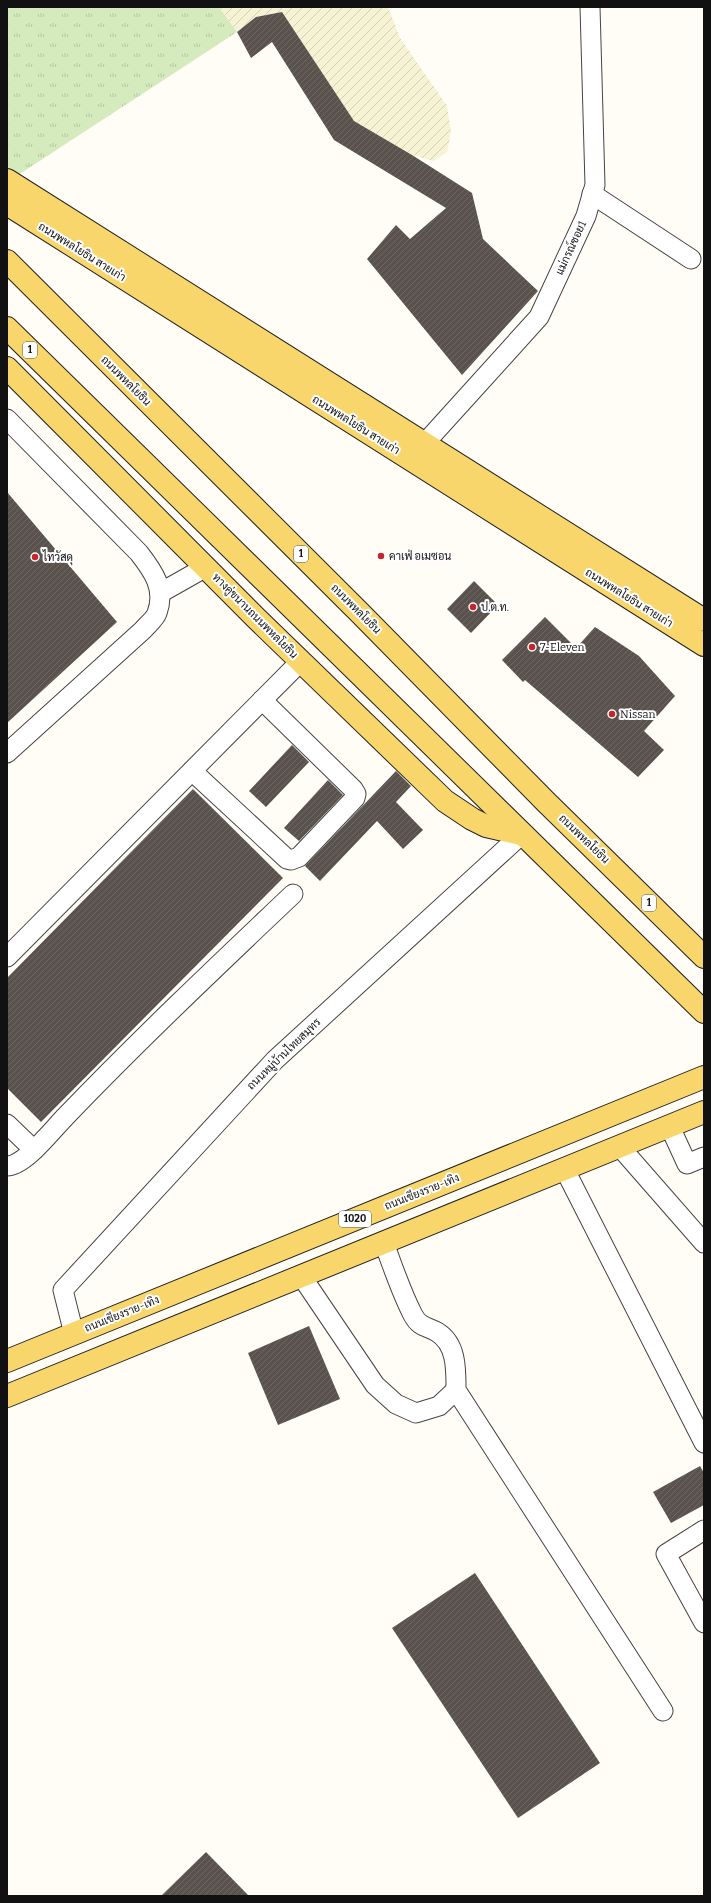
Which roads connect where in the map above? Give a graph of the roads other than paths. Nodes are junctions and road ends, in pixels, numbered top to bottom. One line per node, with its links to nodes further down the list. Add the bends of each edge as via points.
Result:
1 (590, 7): 3 (street, แม่กรณ์ซอย1, via 595,185)
2 (7, 180): 12 (main road, ถนนพหลโยธิน สายเก่า)
3 (592, 194): 5 (street); 12 (street, แม่กรณ์ซอย1, via 586,216 539,317)
4 (7, 204): 13 (main road, ถนนพหลโยธิน สายเก่า)
5 (690, 259)
6 (7, 261): 25 (main road, ถนนพหลโยธิน / 1)
7 (7, 328): 10 (main road, 1)
8 (7, 348): 10 (main road)
9 (7, 368): 14 (main road, ทางคู่ขนานถนนพหลโยธิน)
10 (53, 373): 22 (main road, 1)
11 (7, 419): 15 (street, via 139,553 155,574)
12 (425, 442): 13 (street, แม่กรณ์ซอย1); 16 (main road, ถนนพหลโยธิน สายเก่า)
13 (412, 461): 17 (main road, ถนนพหลโยธิน สายเก่า)
14 (206, 567): 15 (street); 18 (main road, ทางคู่ขนานถนนพหลโยธิน)
15 (160, 593): 20 (street, via 157,614 143,630)
16 (704, 620)
17 (704, 645)
18 (301, 661): 19 (street); 22 (main road, ทางคู่ขนานถนนพหลโยธิน, via 445,801 486,826)
19 (262, 700): 21 (street); 21 (street, via 353,788 356,794 299,857 287,859)
20 (7, 753)
21 (192, 770): 24 (street)
22 (522, 834): 26 (main road, 1); 42 (street, ถนนหมู่บ้านไทยสมุทร, via 275,1060 63,1290)
23 (293, 894): 35 (street, via 93,1088)
24 (7, 957)
25 (704, 957)
26 (697, 1006): 27 (main road)
27 (704, 1022)
28 (704, 1061): 30 (main road)
29 (704, 1077): 30 (main road, ถนนเชียงราย-เทิง / 1020)
30 (669, 1091): 42 (main road, ถนนเชียงราย-เทิง / 1020)
31 (703, 1113): 33 (main road)
32 (7, 1124): 35 (street)
33 (670, 1127): 34 (main road); 36 (street, via 687,1164)
34 (620, 1147): 38 (main road); 40 (street)
35 (34, 1150): 37 (street, via 19,1163)
36 (704, 1157)
37 (7, 1166)
38 (565, 1170): 39 (main road); 46 (street)
39 (384, 1243): 41 (main road); 44 (street, via 414,1316 424,1327 437,1332 450,1344 456,1366)
40 (704, 1243)
41 (302, 1277): 44 (street, via 375,1385 396,1404 416,1412 439,1406); 45 (main road)
42 (74, 1334): 43 (main road, ถนนเชียงราย-เทิง / 1020)
43 (7, 1361)
44 (456, 1390): 49 (street)
45 (7, 1396)
46 (704, 1443)
47 (704, 1530): 48 (street, via 666,1554)
48 (704, 1623)
49 (663, 1710)

